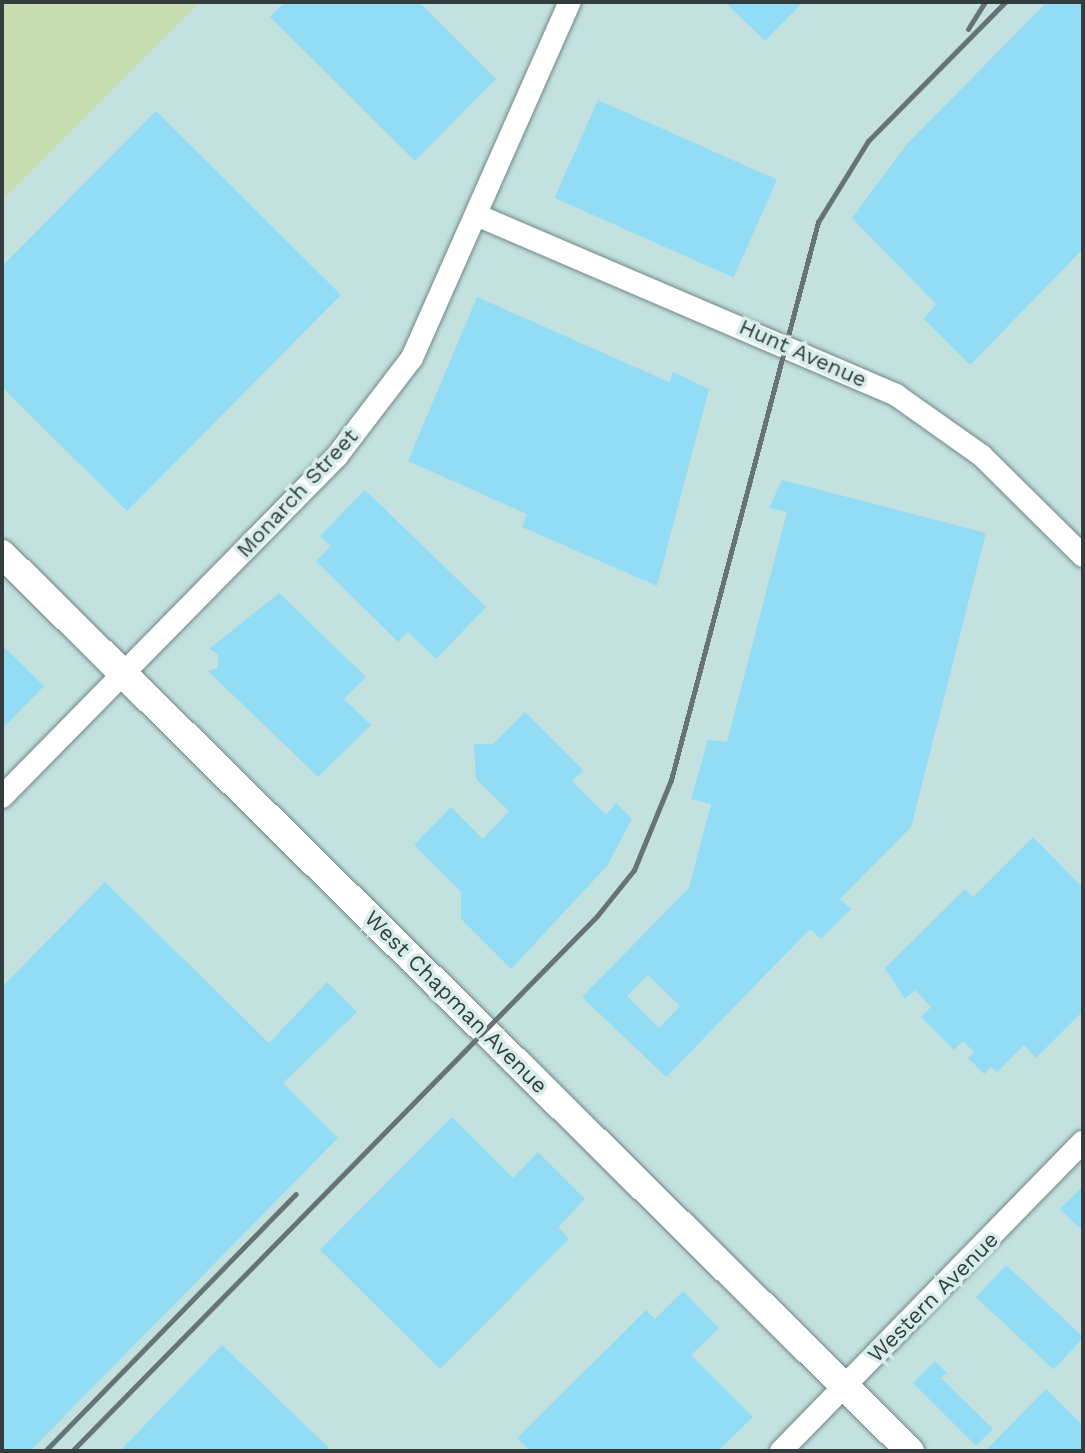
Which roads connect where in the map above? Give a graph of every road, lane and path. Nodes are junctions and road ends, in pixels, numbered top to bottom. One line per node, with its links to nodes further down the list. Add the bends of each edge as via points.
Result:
1 (570, 2): 2 (street, Monarch Street)
2 (481, 217): 4 (street, Hunt Avenue, via 896,395 982,456); 5 (street, Monarch Street, via 412,358 337,456)
3 (2, 554): 5 (main road, West Chapman Avenue)
4 (1083, 556)
5 (125, 670): 6 (street, Monarch Street); 8 (main road, West Chapman Avenue)
6 (2, 797)
7 (1083, 1142): 8 (street, Western Avenue)
8 (844, 1387): 9 (street, Western Avenue); 10 (main road, West Chapman Avenue)
9 (781, 1451)
10 (910, 1451)

